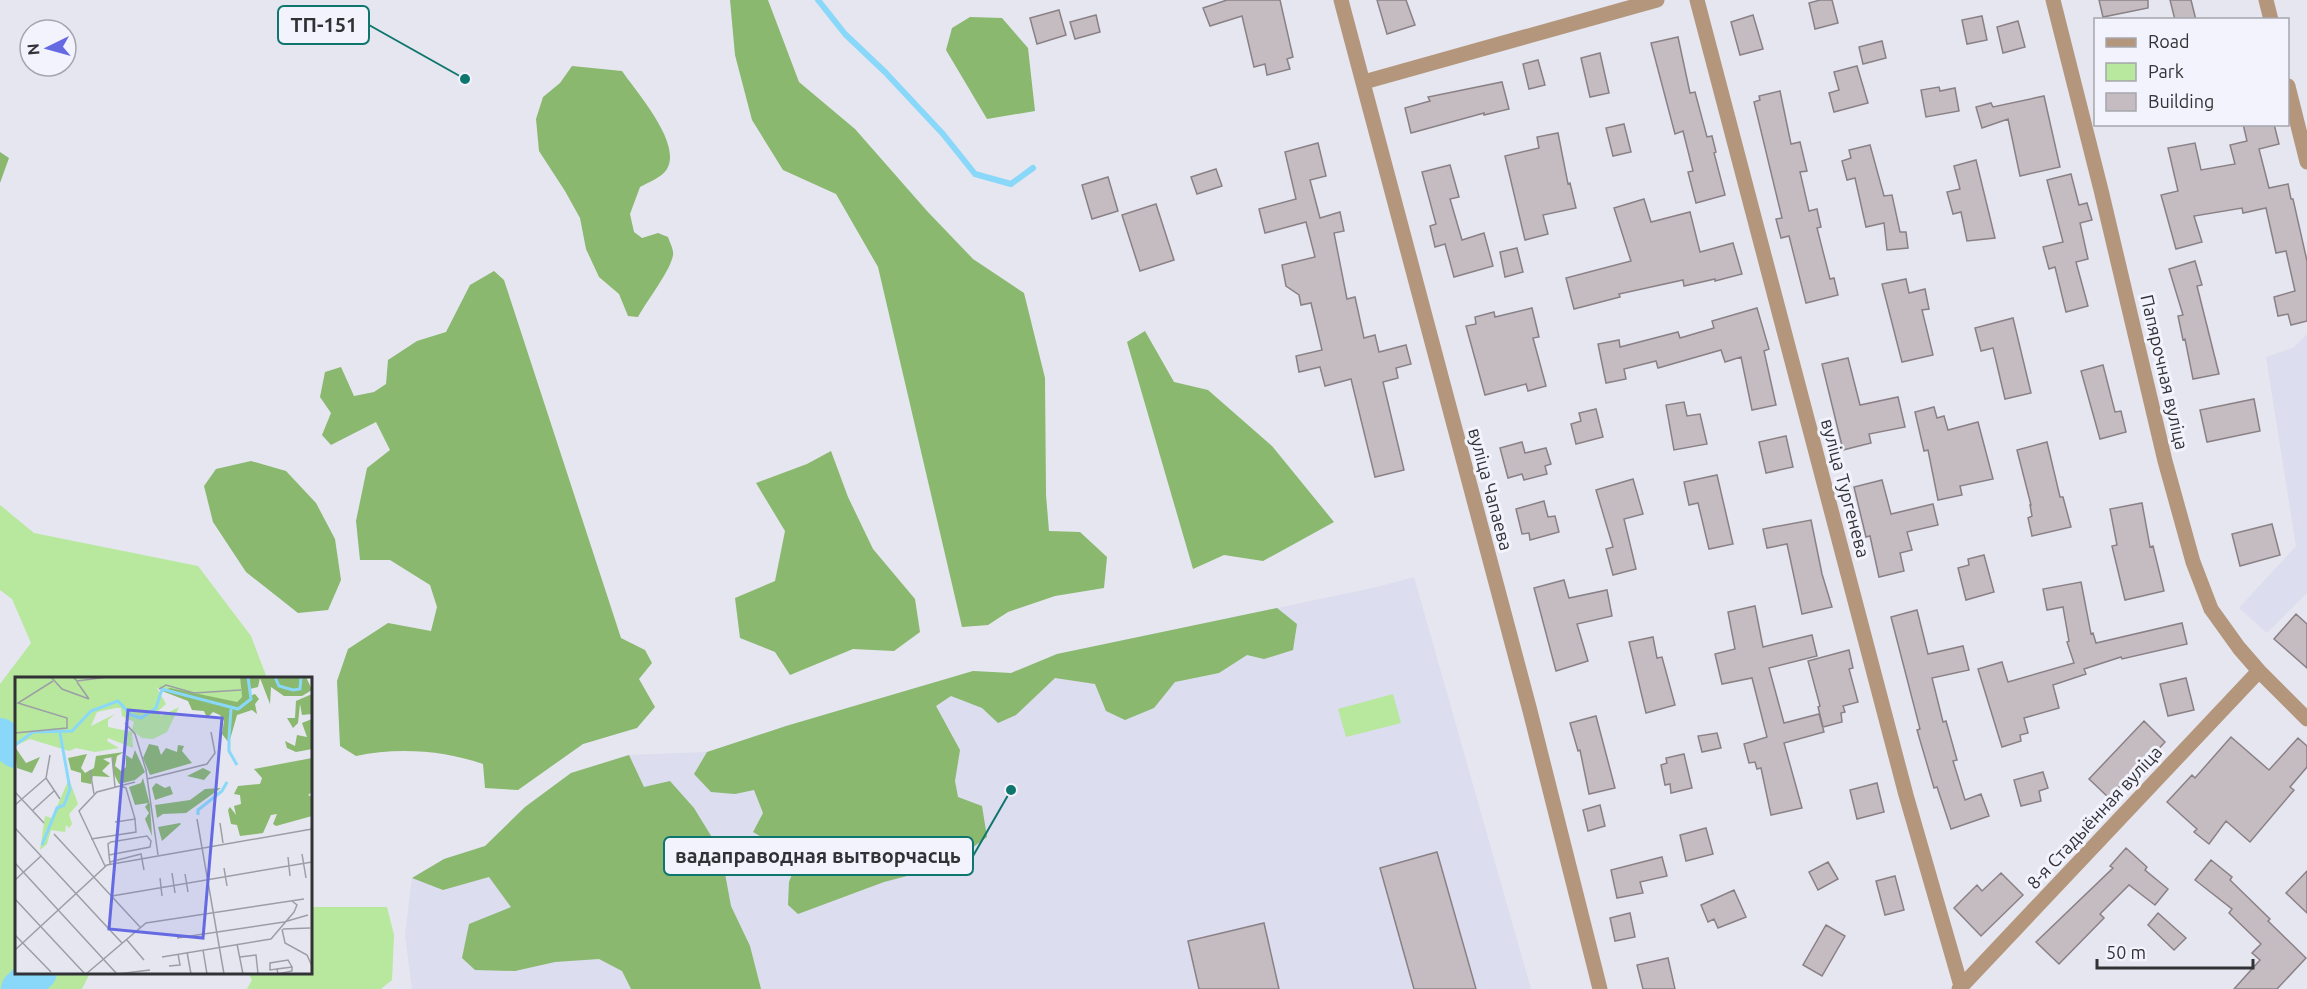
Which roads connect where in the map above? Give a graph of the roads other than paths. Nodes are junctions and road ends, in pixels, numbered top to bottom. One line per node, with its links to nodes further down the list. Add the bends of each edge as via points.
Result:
1 (1341, 0): 7 (street, вуліца Чапаева)
2 (1657, 0): 7 (street)
3 (1697, 0): 12 (street, вуліца Тургенева)
4 (2053, 0): 10 (street, Папярочная вуліца, via 2193,562 2211,609)
5 (2266, 0): 6 (street)
6 (2270, 18)
7 (1364, 82): 13 (street, вуліца Чапаева)
8 (2289, 90): 9 (street)
9 (2307, 162)
10 (2259, 671): 11 (street, Папярочная вуліца); 12 (street, 8-я Стадыённая вуліца)
11 (2307, 719)
12 (1960, 987)
13 (1600, 989)

